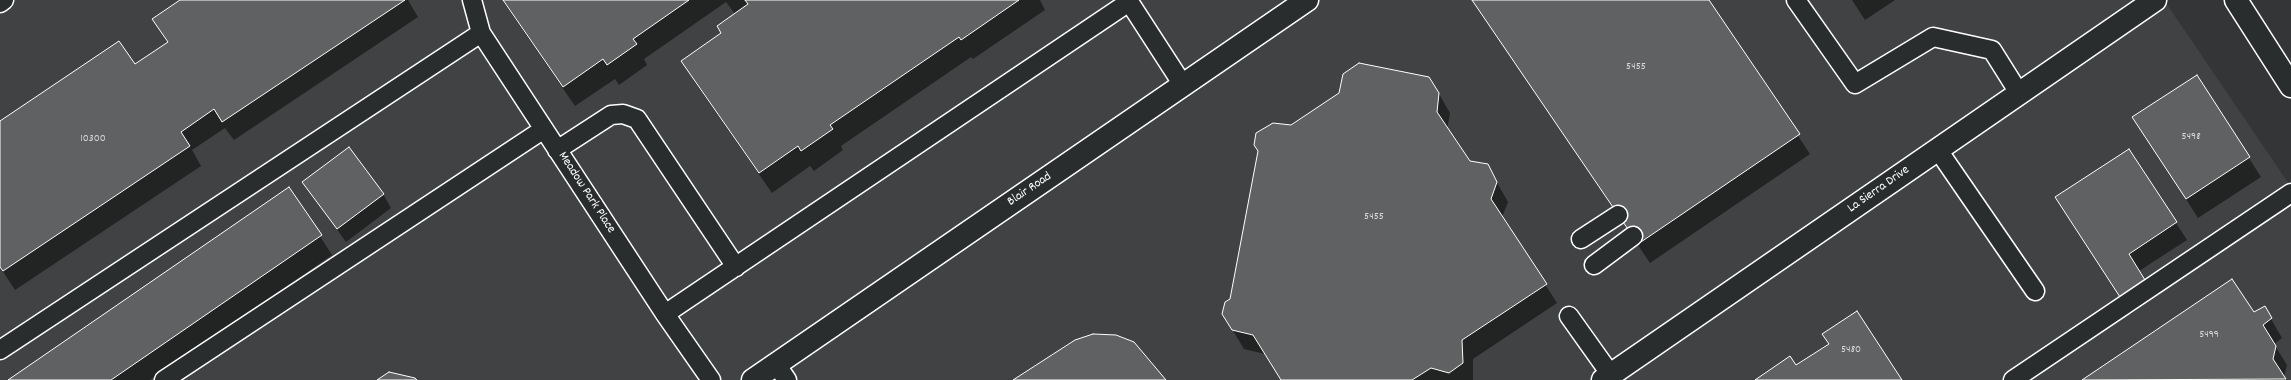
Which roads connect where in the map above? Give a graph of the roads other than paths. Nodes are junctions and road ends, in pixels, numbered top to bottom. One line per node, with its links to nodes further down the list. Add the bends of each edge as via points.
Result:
1 (4, 0): 8 (lane)
2 (472, 0): 9 (lane, Meadow Park Place)
3 (1307, 0): 10 (street, Blair Road)
4 (1796, 0): 12 (lane, via 1856,84 1933,37 1992,50)
5 (2155, 0): 12 (street, La Sierra Drive)
6 (2236, 0): 11 (street)
7 (1128, 1): 10 (lane); 21 (lane)
8 (0, 3)
9 (481, 34): 13 (lane, Meadow Park Place); 25 (lane)
10 (1183, 85): 26 (street, Blair Road)
11 (2291, 86)
12 (2019, 93): 15 (street, La Sierra Drive)
13 (544, 128): 14 (lane, Meadow Park Place); 28 (lane)
14 (557, 150): 21 (lane, via 611,116 623,114 637,119); 23 (lane, Meadow Park Place)
15 (1938, 150): 22 (lane); 27 (street, La Sierra Drive)
16 (2291, 193): 31 (lane)
17 (1618, 215): 19 (lane)
18 (1633, 236): 20 (lane)
19 (1581, 240)
20 (1594, 265)
21 (736, 267): 23 (lane)
22 (2035, 291)
23 (665, 314): 29 (lane, Meadow Park Place)
24 (1569, 316): 27 (lane)
25 (0, 350)
26 (782, 372): 30 (street, Blair Road)
27 (1607, 377)
28 (164, 380)
29 (711, 380)
30 (753, 380)
31 (2013, 380)

